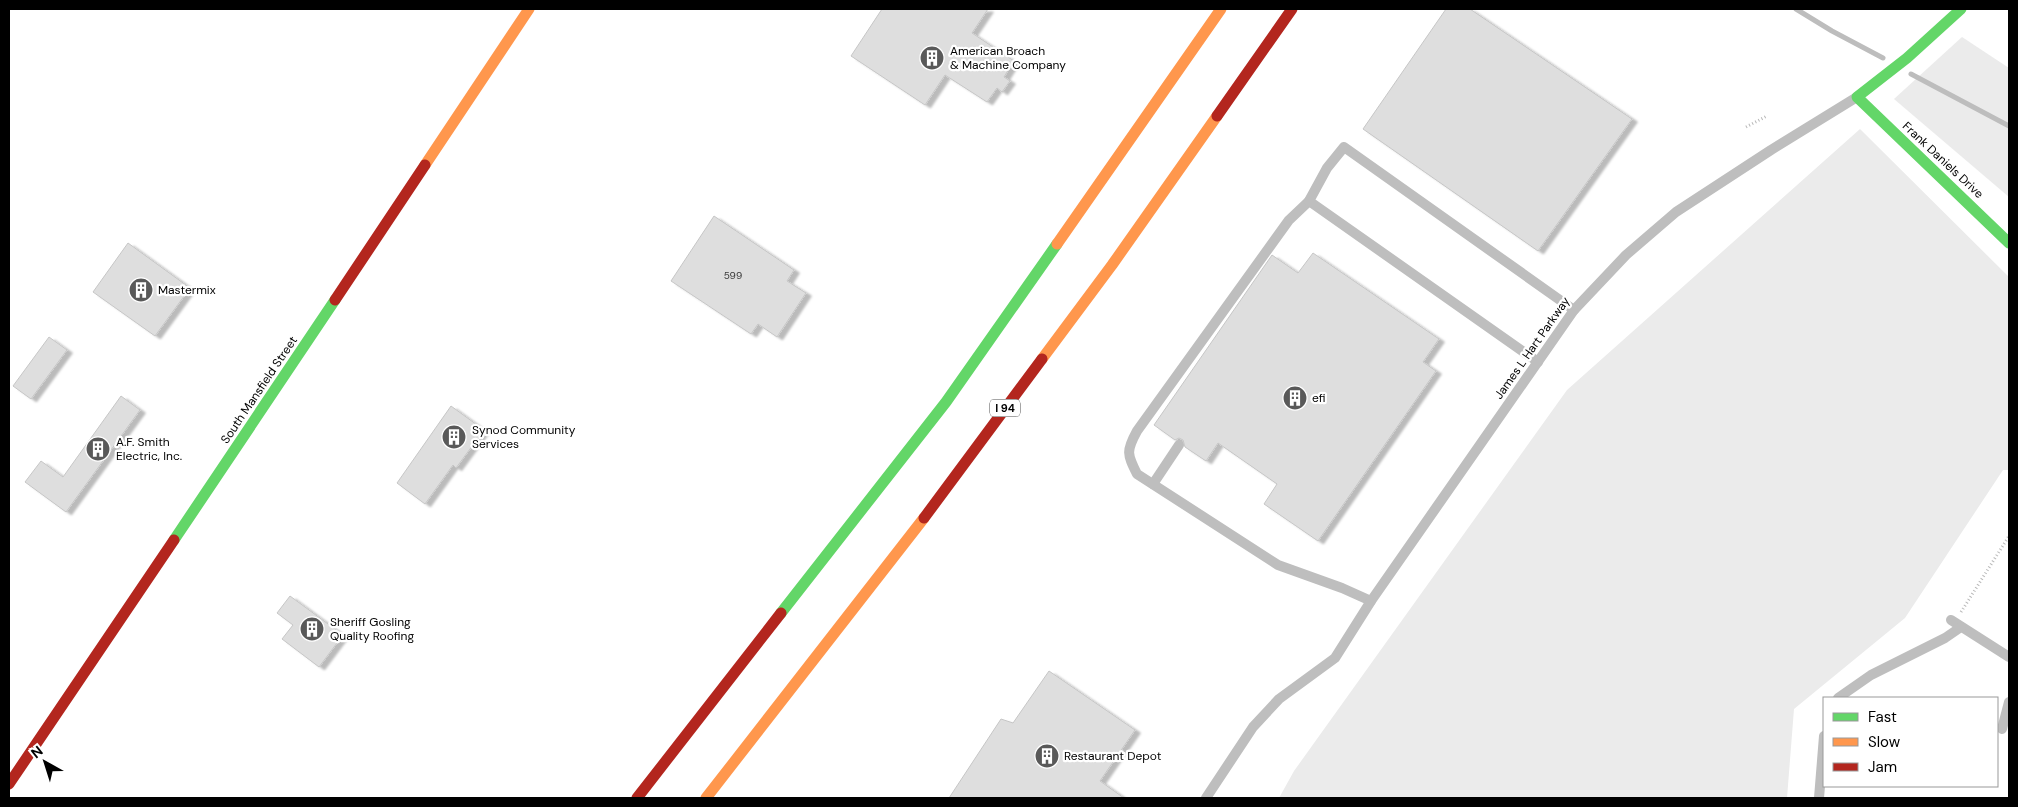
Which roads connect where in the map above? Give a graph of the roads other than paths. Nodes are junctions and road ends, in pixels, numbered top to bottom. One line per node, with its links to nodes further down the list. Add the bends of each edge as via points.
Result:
1 (529, 9): 20 (main road, South Mansfield Street)
2 (1221, 9): 21 (main road, via 946,402)
3 (1292, 9): 22 (main road, I 94, via 1112,265 929,511)
4 (1960, 9): 5 (main road, James L Hart Parkway, via 1907,58)
5 (1857, 97): 7 (main road, Frank Daniels Drive); 8 (lane, James L Hart Parkway, via 1676,212 1626,255)
6 (1310, 202): 8 (lane, via 1327,168 1344,147); 9 (lane); 11 (lane, via 1289,220 1128,446 1137,474)
7 (2009, 243)
8 (1574, 310): 9 (lane, James L Hart Parkway)
9 (1538, 362): 12 (lane, James L Hart Parkway)
10 (1179, 445): 11 (lane)
11 (1153, 484): 12 (lane, via 1278,565)
12 (1371, 601): 23 (lane, James L Hart Parkway, via 1334,658 1279,699 1253,727)
13 (1951, 620): 14 (lane)
14 (1961, 627): 15 (lane); 16 (lane, via 1871,675)
15 (2009, 657)
16 (1839, 697)
17 (2009, 702): 18 (lane)
18 (2002, 729)
19 (1823, 748): 24 (lane)
20 (9, 784)
21 (637, 798)
22 (706, 798)
23 (1206, 798)
24 (1819, 798)

